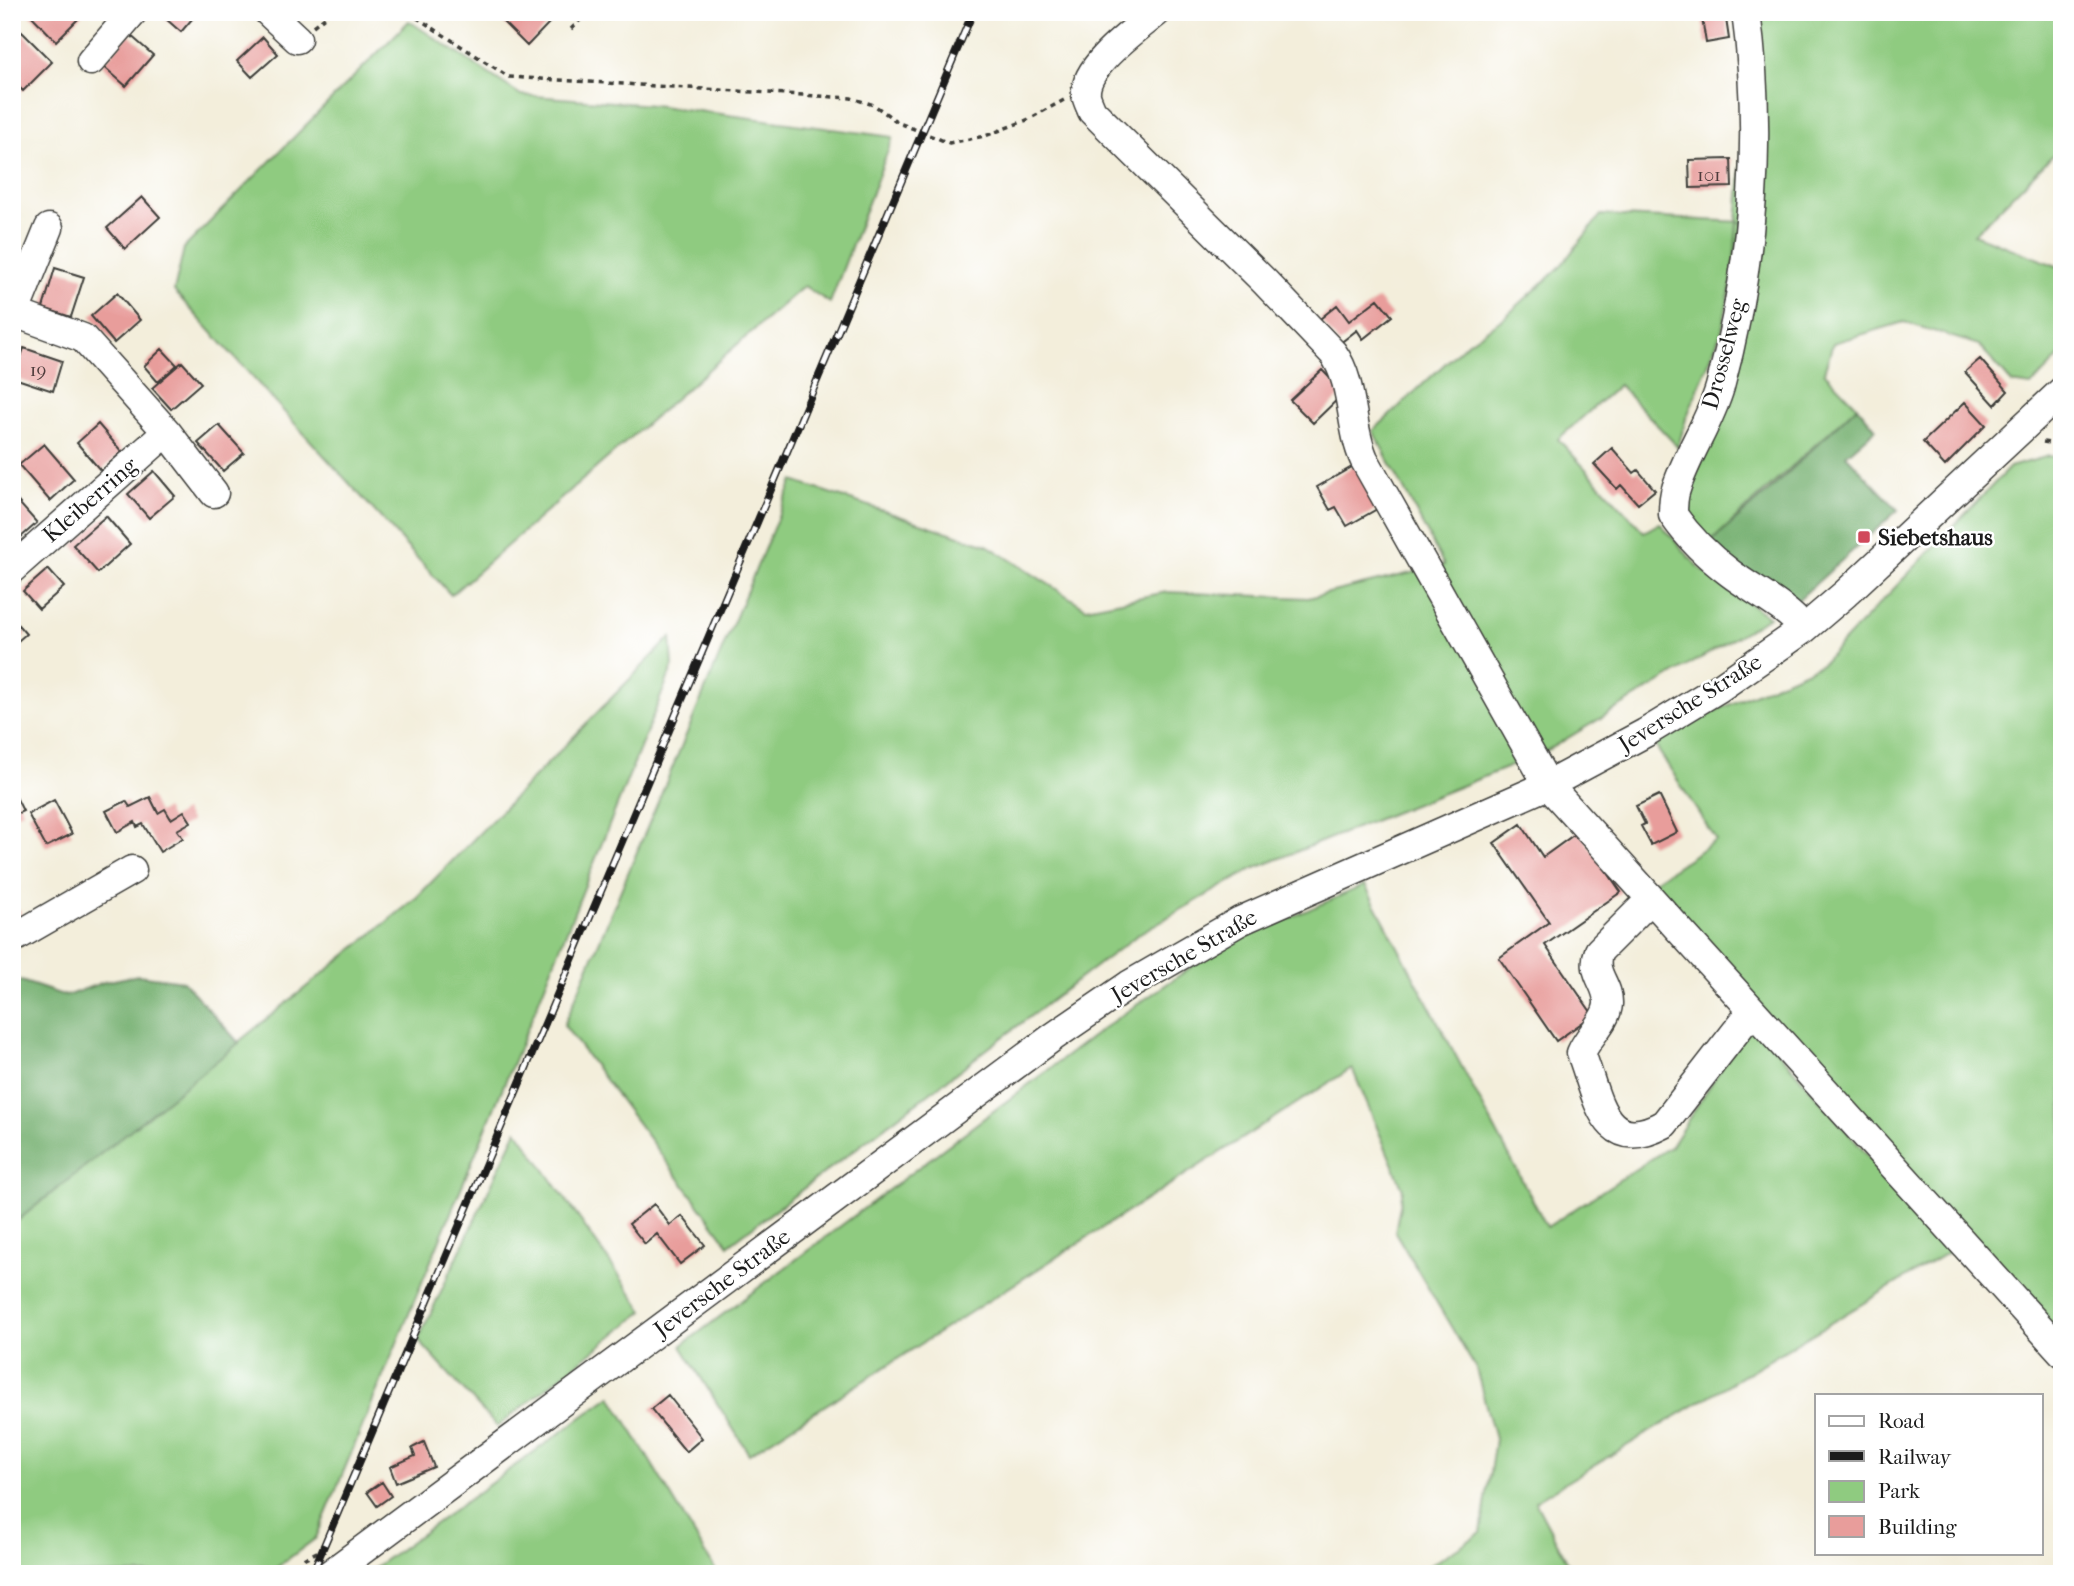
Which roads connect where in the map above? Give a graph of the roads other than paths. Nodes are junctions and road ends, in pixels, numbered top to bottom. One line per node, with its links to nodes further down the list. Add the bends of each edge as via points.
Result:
1 (133, 12): 6 (street)
2 (268, 12): 5 (street)
3 (1157, 12): 14 (street, via 1100,61 1086,94 1092,111 1265,282 1342,366 1356,441 1364,459)
4 (1746, 12): 13 (street, Drosselweg, via 1752,51 1755,156 1744,281 1720,389 1675,491 1672,515 1701,550)
5 (297, 39)
6 (91, 61)
7 (49, 228): 8 (street)
8 (13, 312): 10 (street, via 83,338)
9 (2062, 391): 13 (street, Jeversche Straße)
10 (167, 432): 11 (street); 12 (street, Kleiberring)
11 (214, 493)
12 (12, 569)
13 (1804, 629): 14 (street, Jeversche Straße, via 1691,705)
14 (1548, 785): 16 (street); 20 (street, Jeversche Straße, via 1240,921 1129,985)
15 (132, 870): 17 (street)
16 (1651, 899): 18 (street); 18 (street, via 1599,951 1595,962 1608,1005 1581,1053 1607,1121 1633,1135 1664,1124)
17 (12, 939)
18 (1752, 1011): 19 (street)
19 (2062, 1352)
20 (330, 1574)

